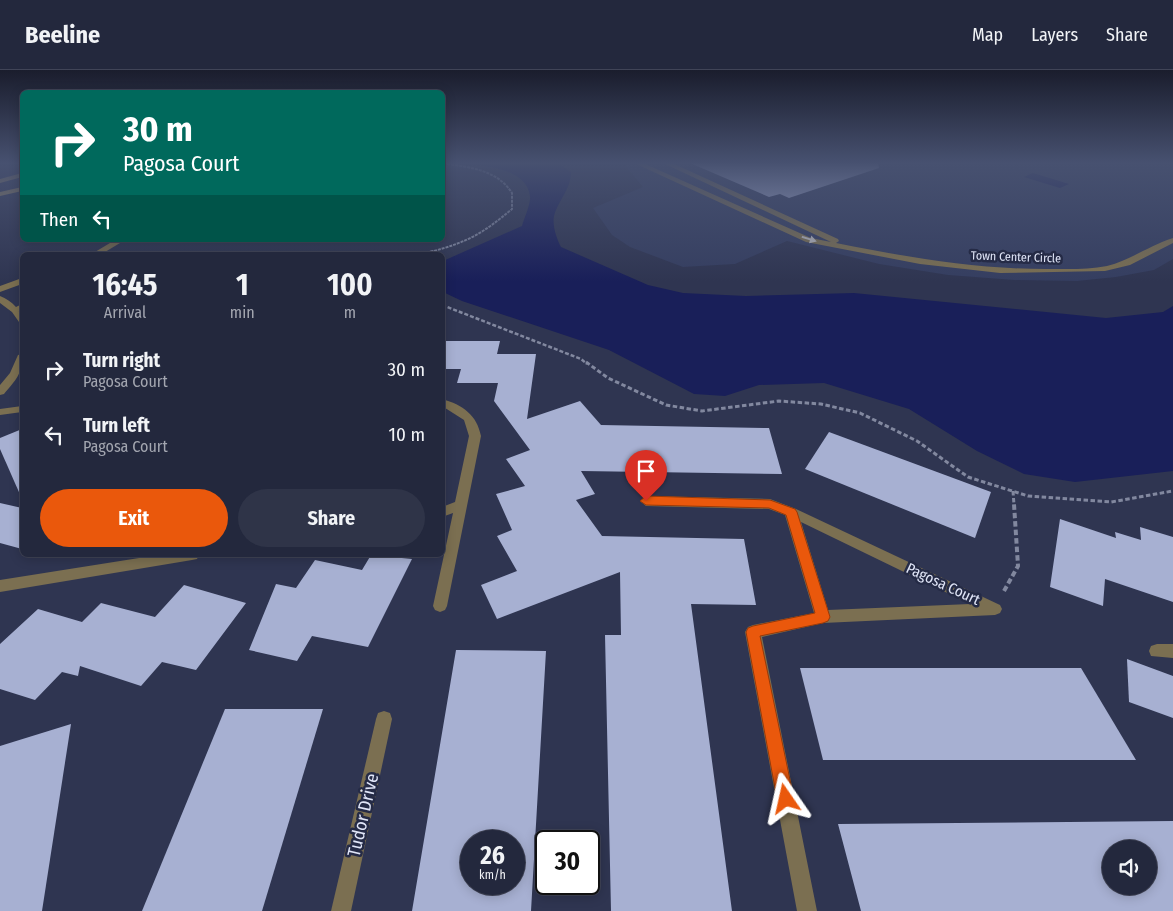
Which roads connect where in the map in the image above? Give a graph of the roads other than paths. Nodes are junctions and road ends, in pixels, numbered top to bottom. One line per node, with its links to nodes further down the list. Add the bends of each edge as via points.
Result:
1 (725, 202): 5 (street, Town Center Circle, one-way to 5, via 809,240)
2 (751, 202): 5 (street, Town Center Circle)
3 (1173, 240): 5 (street, Town Center Circle, via 1127,263 1078,271 962,268)
4 (117, 242): 6 (street)
5 (853, 249)
6 (99, 252)
7 (20, 282): 8 (street)
8 (0, 289)
9 (0, 299): 10 (street)
10 (19, 309)
11 (20, 361): 12 (street)
12 (0, 392)
13 (445, 403): 17 (street, via 465,412 474,423 475,436)
14 (20, 410): 15 (street)
15 (0, 412)
16 (646, 501): 19 (street, Pagosa Court, via 770,504)
17 (461, 505): 18 (street); 22 (street)
18 (445, 511)
19 (791, 512): 23 (street); 23 (street, Pagosa Court, via 995,609)
20 (180, 557): 21 (street)
21 (0, 586)
22 (440, 606)
23 (823, 617): 28 (street, Pagosa Court, via 753,632)
24 (1157, 651): 25 (street)
25 (1173, 651)
26 (384, 718): 27 (street, Tudor Drive)
27 (341, 911)
28 (808, 911)

